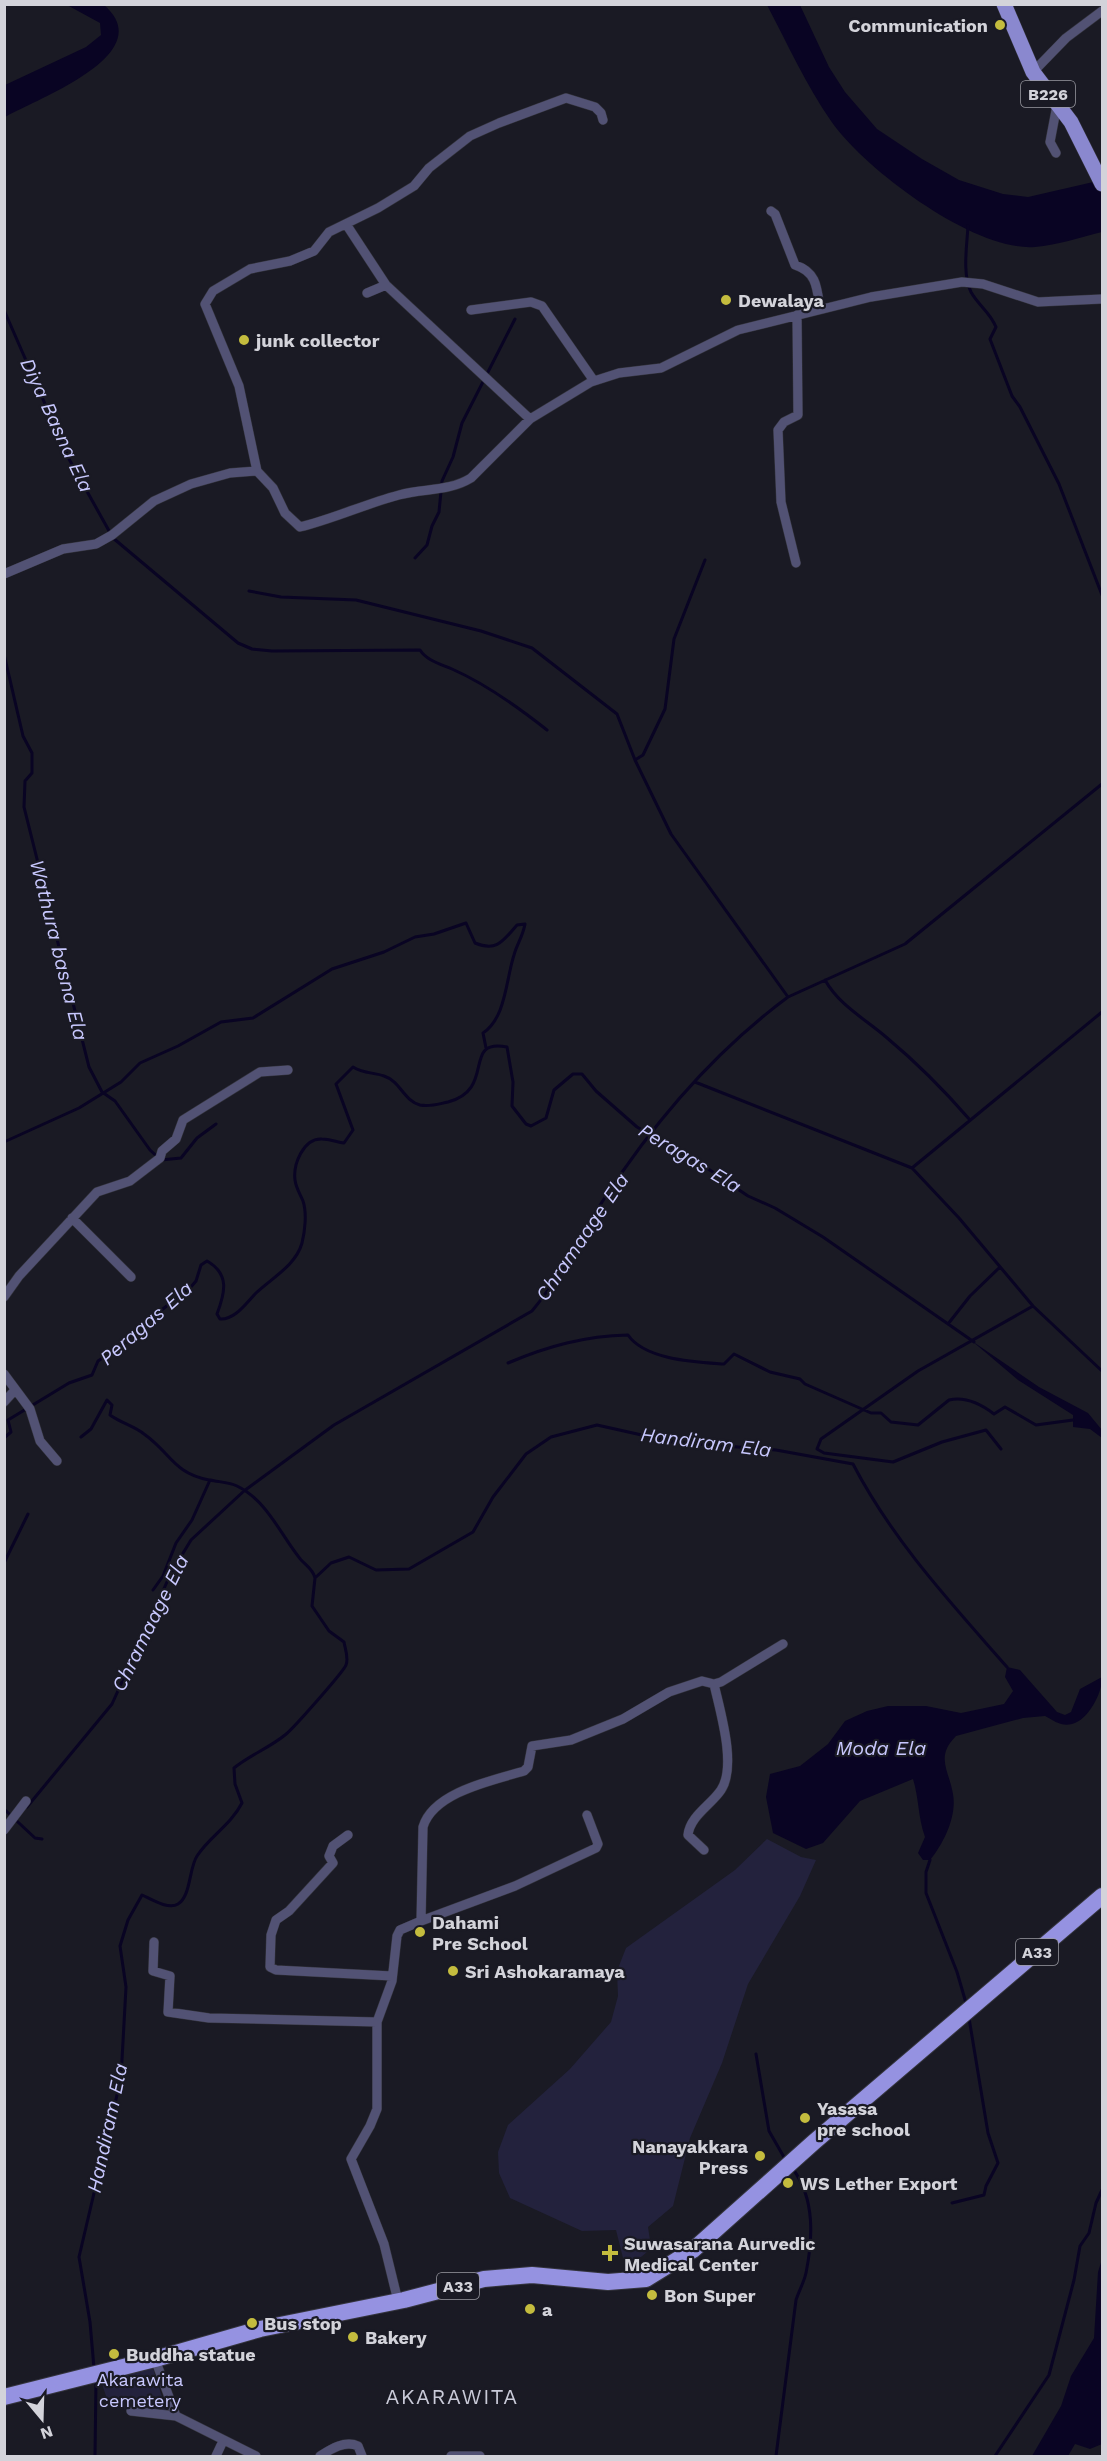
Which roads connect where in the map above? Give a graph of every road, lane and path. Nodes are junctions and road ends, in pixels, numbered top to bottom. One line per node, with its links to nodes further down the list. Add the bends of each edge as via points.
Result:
1 (1004, 4): 3 (main road, B226)
2 (1102, 11): 3 (street, via 1066,38)
3 (1033, 72): 4 (main road, B226)
4 (1057, 105): 6 (street, via 1050,142); 7 (main road, B226, via 1076,130)
5 (603, 120): 9 (street, via 595,107 566,98 537,107 470,136 429,168 414,186)
6 (1056, 153)
7 (1101, 181)
8 (771, 211): 13 (street, via 795,265 807,268 816,280)
9 (346, 224): 10 (street); 18 (street, via 329,232 314,251 302,258 250,269 206,299 238,386)
10 (386, 285): 11 (street); 17 (street)
11 (367, 293)
12 (1102, 299): 13 (street, via 1038,302 966,282)
13 (820, 309): 15 (street)
14 (471, 310): 16 (street, via 531,302 542,306)
15 (797, 315): 16 (street, via 738,330 661,368 619,373); 19 (street, via 798,416 784,422 778,430 781,502)
16 (594, 381): 17 (street)
17 (530, 418): 18 (street, via 471,478 442,490 399,495 315,523 296,526 273,488)
18 (257, 471): 20 (street, via 230,473 191,484 154,501 111,536 90,546 63,549)
19 (796, 563)
20 (4, 574)
21 (288, 1070): 22 (street, via 260,1072 183,1120 176,1139 159,1158 130,1181 97,1192)
22 (72, 1218): 23 (street); 24 (street)
23 (131, 1277)
24 (4, 1297)
25 (4, 1374): 26 (street)
26 (15, 1390): 27 (street); 28 (street, via 28,1406 40,1441)
27 (4, 1402)
28 (57, 1461)
29 (783, 1644): 30 (street)
30 (714, 1684): 35 (street, via 727,1749 725,1779 721,1790 700,1811 688,1831); 37 (street, via 702,1681 669,1692 623,1719 572,1740 532,1746 524,1771 461,1792 431,1809 423,1827)
31 (26, 1801): 33 (street)
32 (587, 1815): 37 (street, via 596,1848 515,1886)
33 (4, 1830)
34 (348, 1835): 39 (street, via 333,1846 329,1856 333,1863 276,1920 271,1935 270,1967)
35 (704, 1850)
36 (1102, 1896): 41 (highway, A33, via 693,2250 646,2279 489,2279)
37 (421, 1921): 39 (street, via 400,1930)
38 (154, 1942): 40 (street, via 153,1971 170,1976 168,2012 209,2018)
39 (392, 1976): 40 (street)
40 (376, 2022): 41 (street, via 376,2109 351,2159 384,2244)
41 (398, 2301): 42 (highway, A33, via 260,2329)
42 (155, 2359): 43 (highway, A33); 45 (street)
43 (4, 2397)
44 (131, 2410): 45 (street)
45 (176, 2416): 46 (street)
46 (223, 2441): 47 (street); 48 (street)
47 (216, 2457)
48 (256, 2457)
49 (320, 2457): 50 (street, via 340,2445 352,2444 358,2446)
50 (362, 2457)
51 (451, 2457): 52 (street)
52 (480, 2457)

